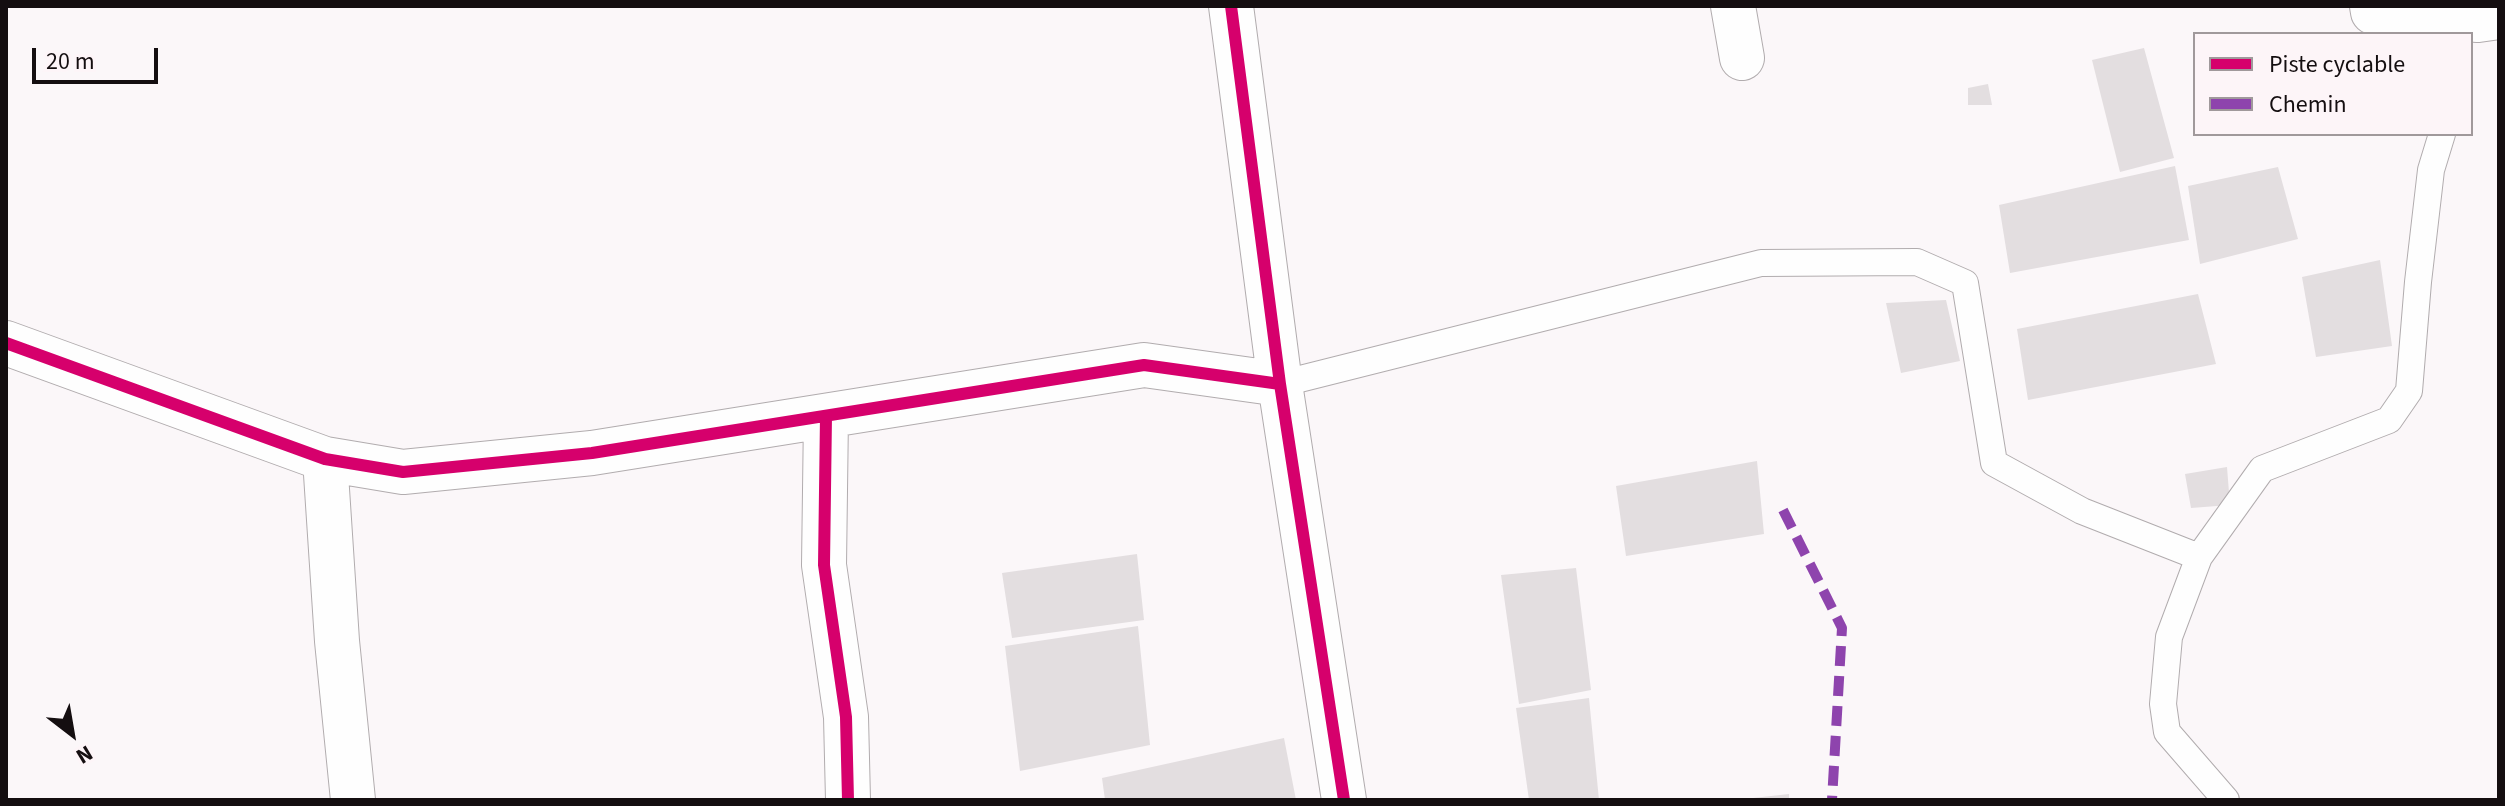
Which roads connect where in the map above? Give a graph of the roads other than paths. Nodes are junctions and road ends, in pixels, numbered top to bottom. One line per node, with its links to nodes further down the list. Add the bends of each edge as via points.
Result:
1 (1231, 6): 8 (street)
2 (1733, 6): 5 (street)
3 (2372, 6): 4 (street, via 2373,12)
4 (2483, 27)
5 (1742, 58)
6 (2441, 136): 11 (lane, via 2431,170 2409,391 2389,420 2262,469)
7 (6, 343): 10 (street)
8 (1280, 384): 9 (street, via 1144,365); 11 (lane, via 1761,263 1917,262 1965,283 1994,463 2082,511); 14 (street)
9 (826, 416): 10 (street, via 592,453 403,472); 13 (street, via 824,565 846,717)
10 (325, 459): 12 (street)
11 (2199, 557): 15 (lane, via 2169,637 2163,704 2167,732)
12 (353, 800)
13 (848, 800)
14 (1344, 800)
15 (2226, 800)

